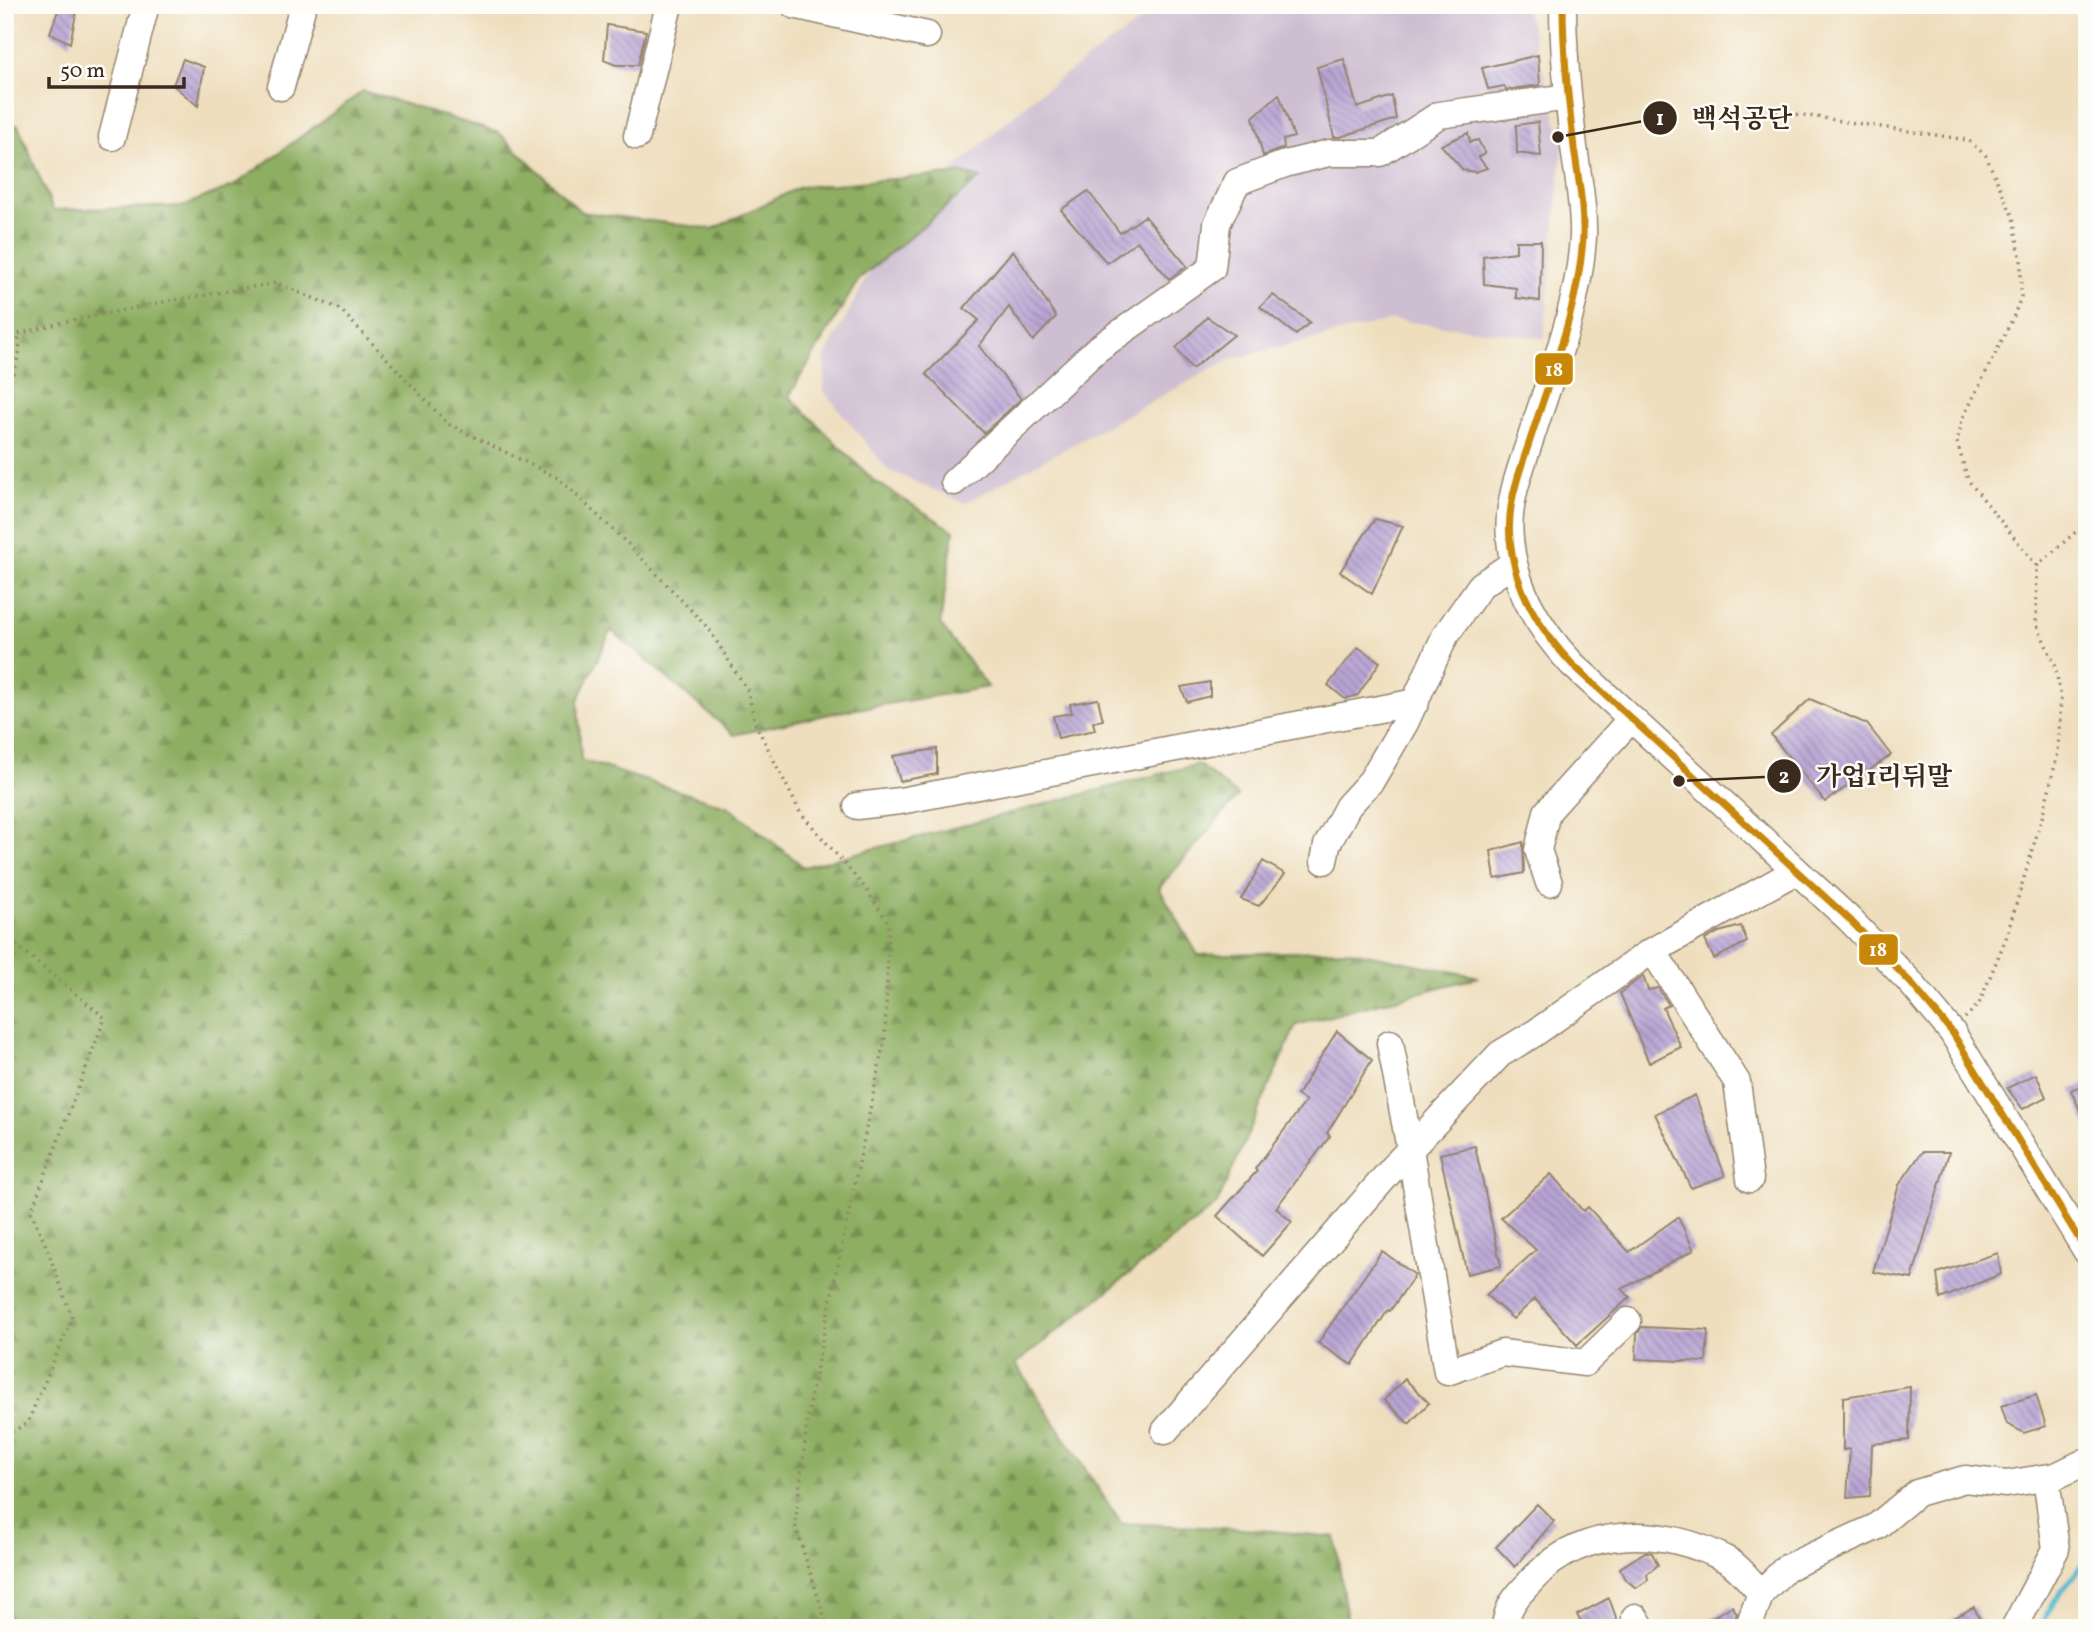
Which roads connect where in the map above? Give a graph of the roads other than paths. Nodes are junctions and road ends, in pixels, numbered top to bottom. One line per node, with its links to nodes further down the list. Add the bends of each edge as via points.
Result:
1 (146, 5): 10 (street)
2 (303, 5): 7 (street)
3 (669, 5): 9 (street)
4 (794, 5): 6 (street)
5 (1563, 5): 8 (street)
6 (927, 35)
7 (281, 87)
8 (1568, 97): 11 (street, via 1439,115 1380,153 1329,153 1237,181 1217,224 1212,268 1096,350); 12 (street, via 1582,209 1579,274 1568,326 1512,497)
9 (637, 136)
10 (112, 137)
11 (954, 482)
12 (1514, 563): 13 (street, via 1481,585 1445,636); 14 (street, via 1528,604 1544,631)
13 (1416, 702): 15 (street); 16 (street, via 1371,781 1349,806 1327,845)
14 (1631, 719): 17 (street); 18 (street, via 1547,812 1538,850)
15 (857, 806)
16 (1324, 862)
17 (1796, 871): 19 (street); 23 (street, via 1849,919 1952,1032)
18 (1549, 883)
19 (1653, 951): 21 (street, via 1500,1054); 22 (street, via 1737,1082)
20 (1390, 1043): 21 (street)
21 (1410, 1149): 24 (street, via 1447,1372 1502,1353 1585,1363); 25 (street)
22 (1750, 1179)
23 (2087, 1252)
24 (1628, 1321)
25 (1165, 1431)
26 (2087, 1461): 27 (street)
27 (2046, 1478): 28 (street, via 2006,1484 1965,1479 1917,1493 1876,1527 1786,1568); 31 (street, via 2056,1549)
28 (1761, 1593): 29 (street, via 1729,1561 1703,1549 1665,1537 1600,1539 1562,1555 1541,1570 1514,1599); 30 (street)
29 (1505, 1628)
30 (1748, 1628)
31 (2014, 1628)

